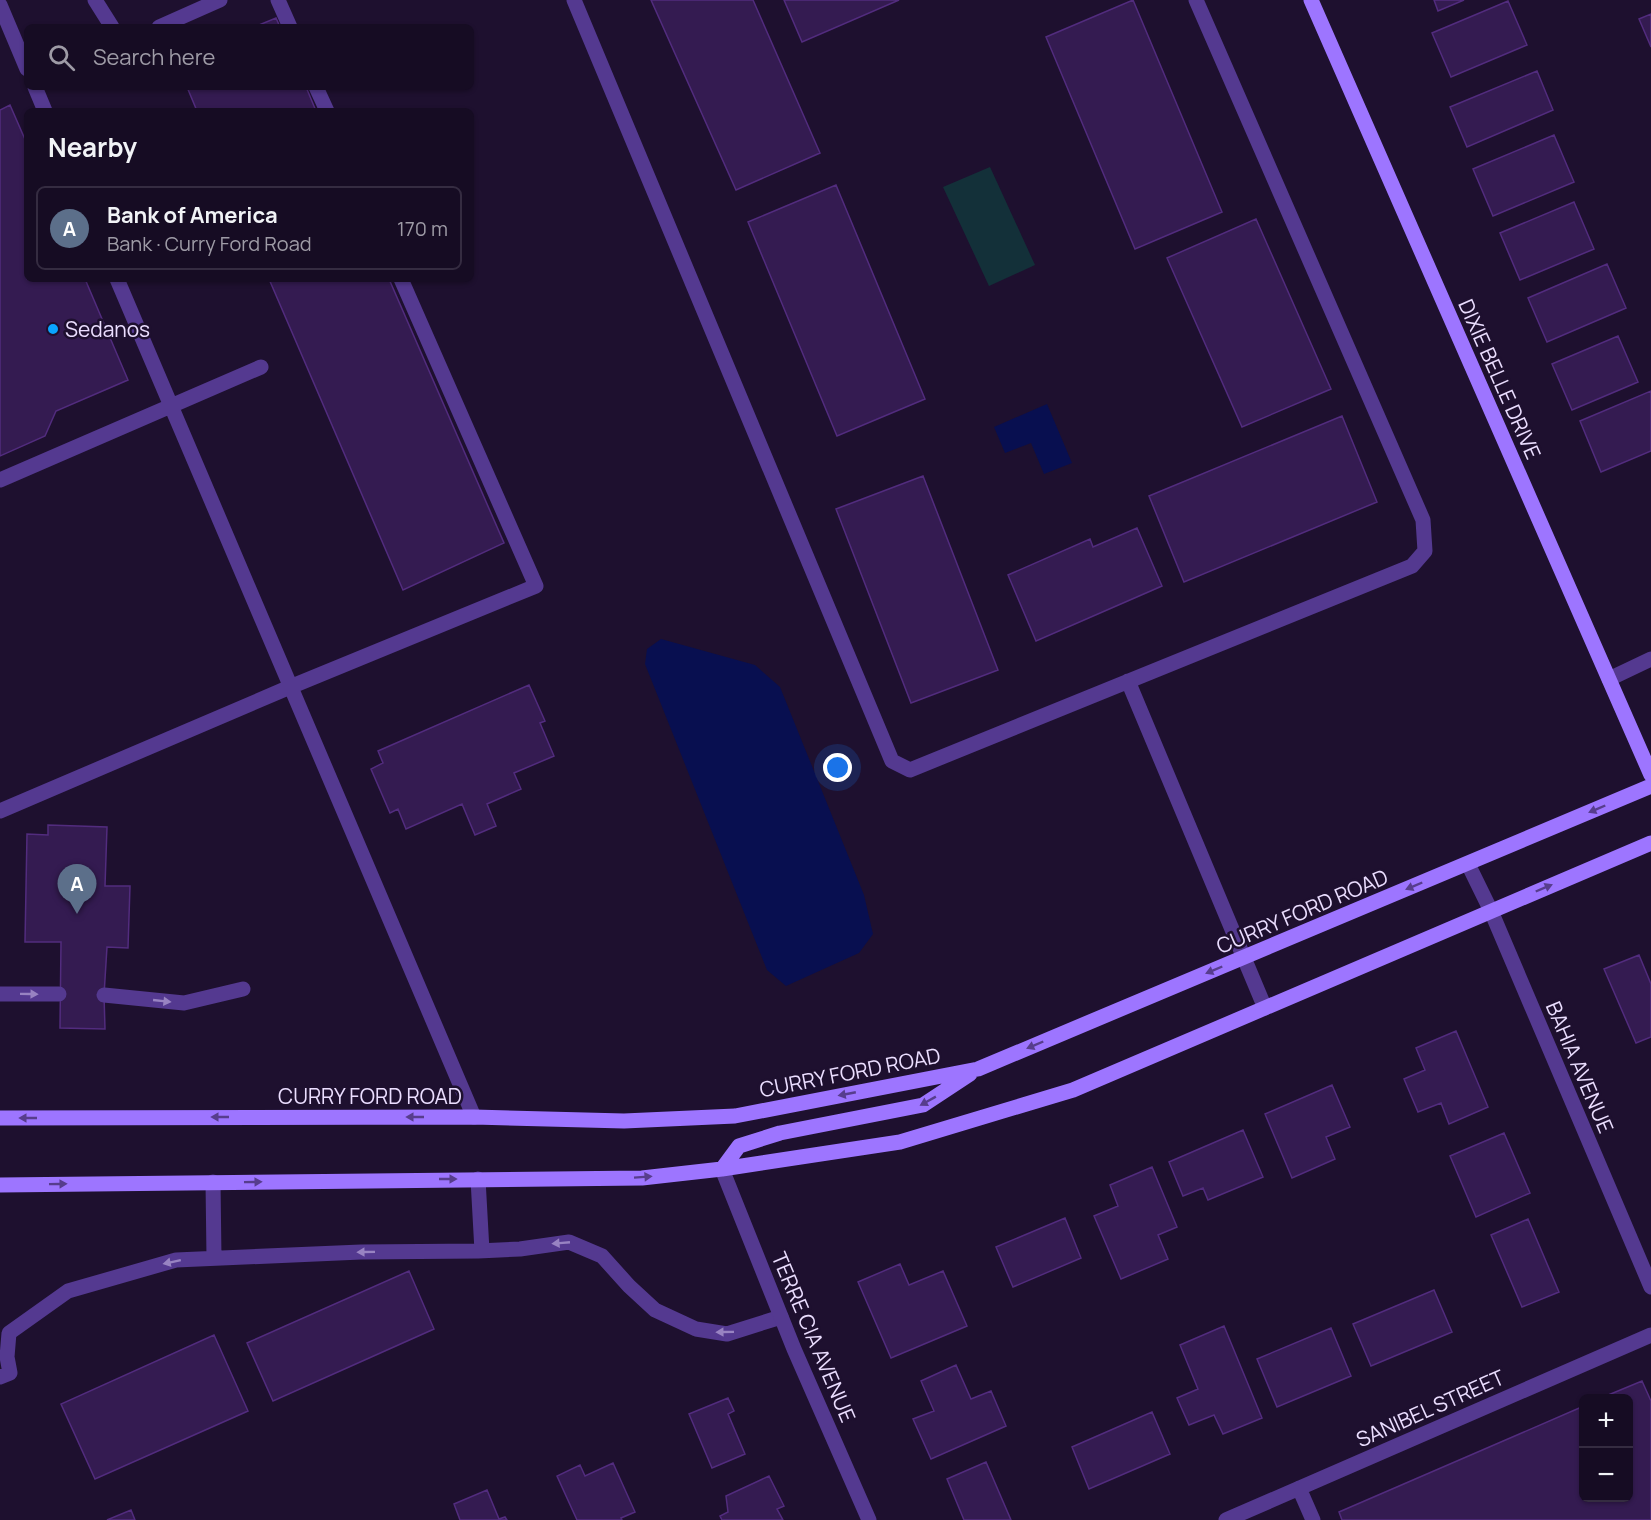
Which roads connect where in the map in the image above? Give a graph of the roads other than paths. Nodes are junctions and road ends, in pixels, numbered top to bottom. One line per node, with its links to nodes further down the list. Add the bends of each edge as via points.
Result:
1 (95, 0): 8 (street)
2 (220, 0): 9 (street)
3 (278, 0): 10 (street)
4 (574, 0): 23 (street, via 892,761 910,770)
5 (1196, 0): 23 (street, via 1423,520 1425,552 1412,566)
6 (1311, 0): 22 (main road, DIXIE BELLE DRIVE)
7 (0, 5): 11 (street)
8 (110, 24)
9 (166, 24)
10 (289, 24)
11 (24, 62)
12 (36, 90): 14 (street)
13 (317, 90): 15 (street)
14 (44, 108)
15 (326, 108)
16 (118, 282): 19 (street)
17 (402, 282): 24 (street, via 536,586)
18 (261, 367): 19 (street)
19 (171, 406): 20 (street); 24 (street)
20 (0, 480)
21 (1651, 659): 22 (street)
22 (1609, 679): 25 (main road, DIXIE BELLE DRIVE)
23 (1128, 681): 31 (street)
24 (290, 687): 27 (street); 38 (street)
25 (1651, 776)
26 (1651, 786): 29 (main road, CURRY FORD ROAD, one-way to 29)
27 (0, 811)
28 (1651, 843): 30 (main road, one-way to 28)
29 (1468, 864): 30 (street, BAHIA AVENUE); 31 (main road, CURRY FORD ROAD, one-way to 31)
30 (1491, 911): 36 (main road); 46 (street, BAHIA AVENUE)
31 (1244, 958): 36 (street); 37 (main road, CURRY FORD ROAD, one-way to 37)
32 (243, 989): 35 (street, one-way to 32, via 184,1003)
33 (0, 994): 34 (street, one-way to 34)
34 (59, 994)
35 (104, 995)
36 (1265, 1008): 40 (main road, via 1073,1090 900,1142)
37 (978, 1070): 38 (main road, CURRY FORD ROAD, one-way to 38, via 735,1116 624,1121); 40 (main road, one-way to 40, via 923,1105 780,1133 739,1146)
38 (474, 1117): 39 (main road, CURRY FORD ROAD, one-way to 39)
39 (0, 1118)
40 (722, 1169): 41 (main road, one-way to 40, via 642,1178); 47 (street, TERRE CIA AVENUE)
41 (478, 1179): 42 (main road, one-way to 41); 44 (street)
42 (213, 1182): 43 (main road, one-way to 42); 45 (street)
43 (0, 1185)
44 (482, 1251): 45 (street, one-way to 45); 47 (street, one-way to 44, via 727,1334 696,1329 655,1310 602,1256 569,1242)
45 (214, 1258): 49 (street, one-way to 49, via 176,1260 68,1291 9,1333 10,1373)
46 (1651, 1287)
47 (781, 1317): 51 (street, TERRE CIA AVENUE)
48 (1651, 1335): 50 (street, SANIBEL STREET)
49 (0, 1377)
50 (1299, 1488): 52 (street, SANIBEL STREET); 53 (street)
51 (869, 1520)
52 (1226, 1520)
53 (1313, 1520)

